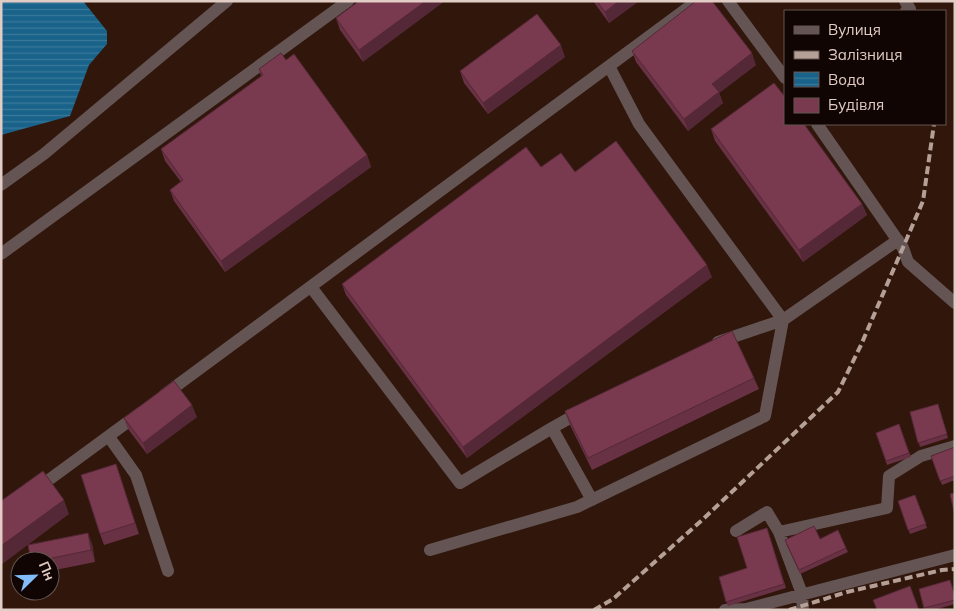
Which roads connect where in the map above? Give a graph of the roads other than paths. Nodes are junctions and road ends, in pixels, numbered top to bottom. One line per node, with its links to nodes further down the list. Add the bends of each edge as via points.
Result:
1 (227, 1): 8 (street, via 44,154)
2 (348, 1): 10 (street)
3 (697, 1): 5 (street)
4 (728, 1): 6 (street)
5 (609, 66): 11 (street); 13 (street, via 639,124)
6 (784, 77)
7 (818, 125): 9 (street)
8 (1, 184)
9 (898, 240): 12 (street, via 908,262); 13 (street)
10 (1, 254)
11 (311, 287): 16 (street, via 460,483); 17 (street)
12 (955, 303)
13 (783, 320): 14 (street); 20 (street, via 765,416)
14 (702, 347)
15 (594, 405): 16 (street)
16 (552, 428): 20 (street)
17 (109, 436): 19 (street); 25 (street, via 136,475)
18 (955, 446): 22 (street, via 921,456 889,476 887,508)
19 (25, 496)
20 (592, 500): 23 (street, via 578,507)
21 (736, 530): 22 (street, via 766,512)
22 (779, 532): 26 (street)
23 (430, 550)
24 (955, 555): 26 (street)
25 (168, 571)
26 (802, 594): 27 (street, via 746,609); 28 (street)
27 (725, 610)
28 (802, 610)

